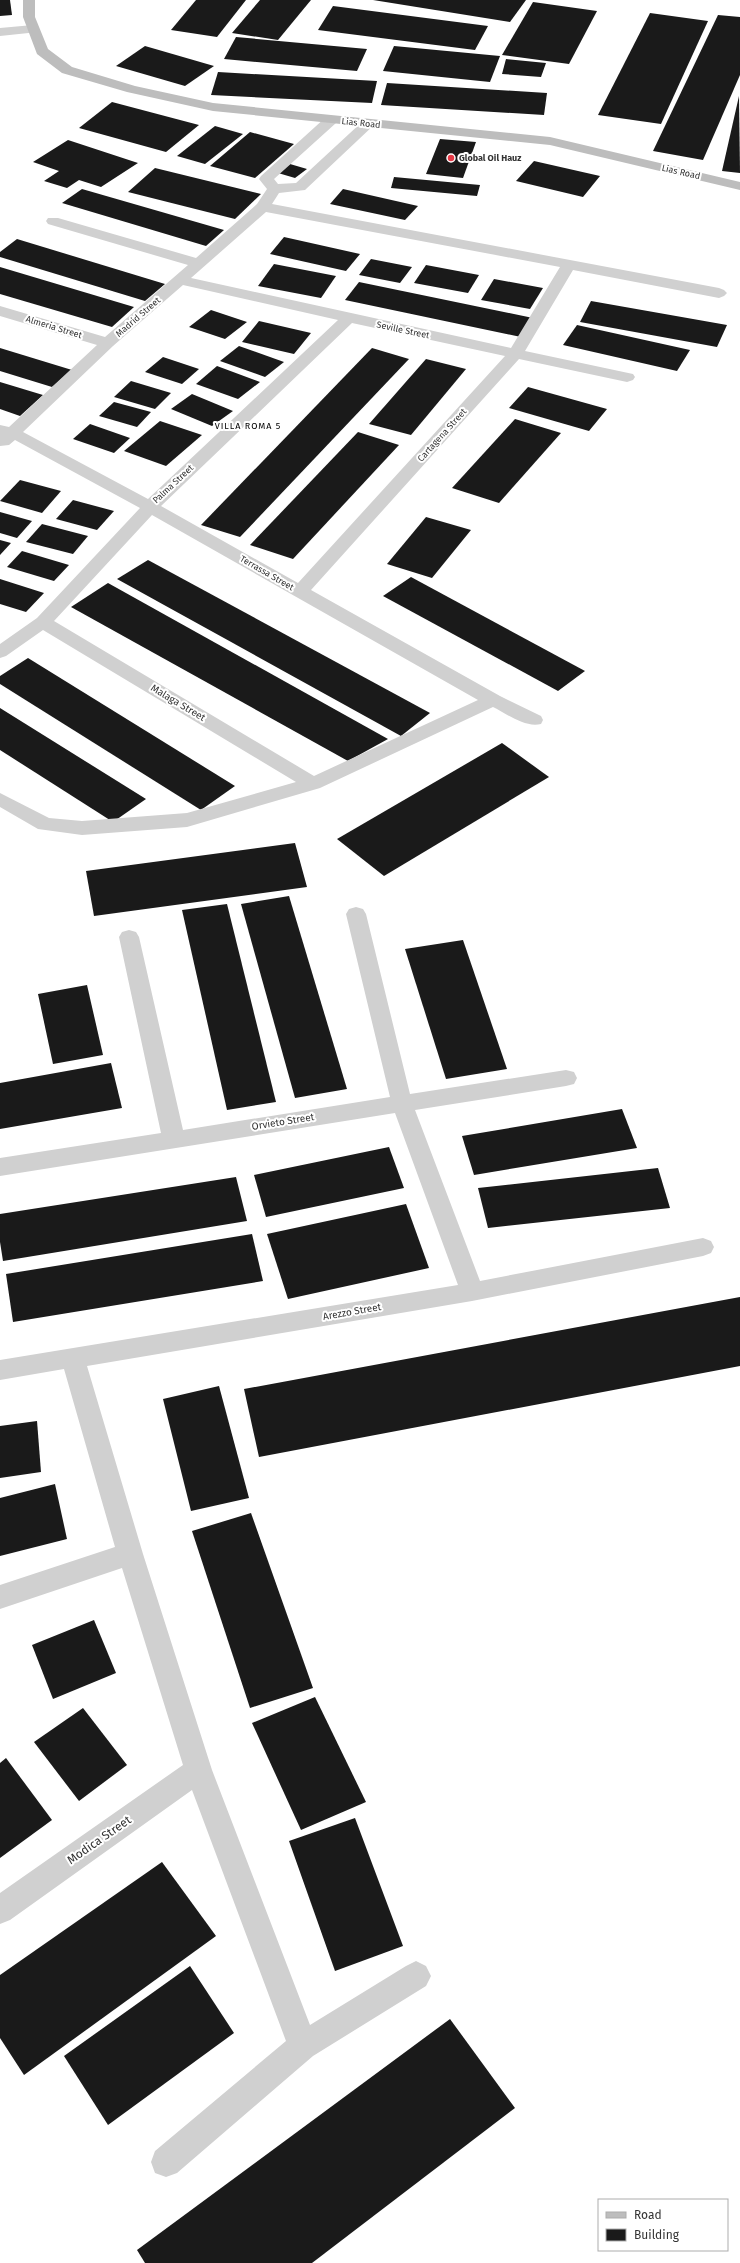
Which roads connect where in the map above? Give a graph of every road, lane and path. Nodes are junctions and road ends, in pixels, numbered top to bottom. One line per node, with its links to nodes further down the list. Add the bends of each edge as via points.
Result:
1 (29, 0): 3 (main road, Lias Road)
2 (7, 19): 3 (street)
3 (31, 23): 4 (street); 5 (main road, Lias Road, via 42,51 67,70 132,90 214,107)
4 (0, 32)
5 (331, 120): 6 (main road, Lias Road); 8 (street, via 266,179)
6 (368, 124): 7 (main road, Lias Road, via 550,141); 8 (street, via 300,187)
7 (740, 186)
8 (274, 189): 9 (street, Madrid Street)
9 (263, 207): 11 (street, Madrid Street); 12 (street)
10 (53, 221): 11 (street)
11 (198, 263): 13 (street, Madrid Street)
12 (568, 265): 14 (street); 18 (street, Cartagena Street)
13 (180, 280): 16 (street, Seville Street); 17 (street, Madrid Street)
14 (719, 293)
15 (0, 311): 17 (street, Almeria Street)
16 (349, 318): 18 (street, Seville Street); 22 (street, Palma Street)
17 (108, 343): 20 (street, Madrid Street)
18 (516, 353): 19 (street, Seville Street); 23 (street, Cartagena Street)
19 (627, 377)
20 (7, 431): 21 (street, Madrid Street); 22 (street, Terrassa Street)
21 (0, 444)
22 (150, 506): 23 (street, Terrassa Street); 24 (street, Palma Street)
23 (300, 592): 26 (street, Terrassa Street)
24 (43, 622): 25 (street, Palma Street); 28 (street, Malaga Street)
25 (0, 652)
26 (493, 700): 27 (street, Terrassa Street); 28 (street)
27 (534, 720)
28 (314, 784): 29 (street, via 187,820 82,828 45,824)
29 (0, 799)
30 (356, 914): 33 (street)
31 (129, 937): 34 (street)
32 (566, 1078): 33 (street, Orvieto Street)
33 (402, 1104): 34 (street, Orvieto Street); 37 (street)
34 (174, 1140): 35 (street, Orvieto Street)
35 (0, 1167)
36 (703, 1247): 37 (street, Arezzo Street)
37 (472, 1292): 38 (street, Arezzo Street)
38 (73, 1359): 39 (street, Arezzo Street); 40 (street)
39 (0, 1370)
40 (130, 1554): 41 (street); 42 (street)
41 (0, 1597)
42 (198, 1770): 43 (street, Modica Street); 45 (street)
43 (0, 1910)
44 (416, 1976): 45 (street)
45 (303, 2046): 46 (street)
46 (166, 2162)

